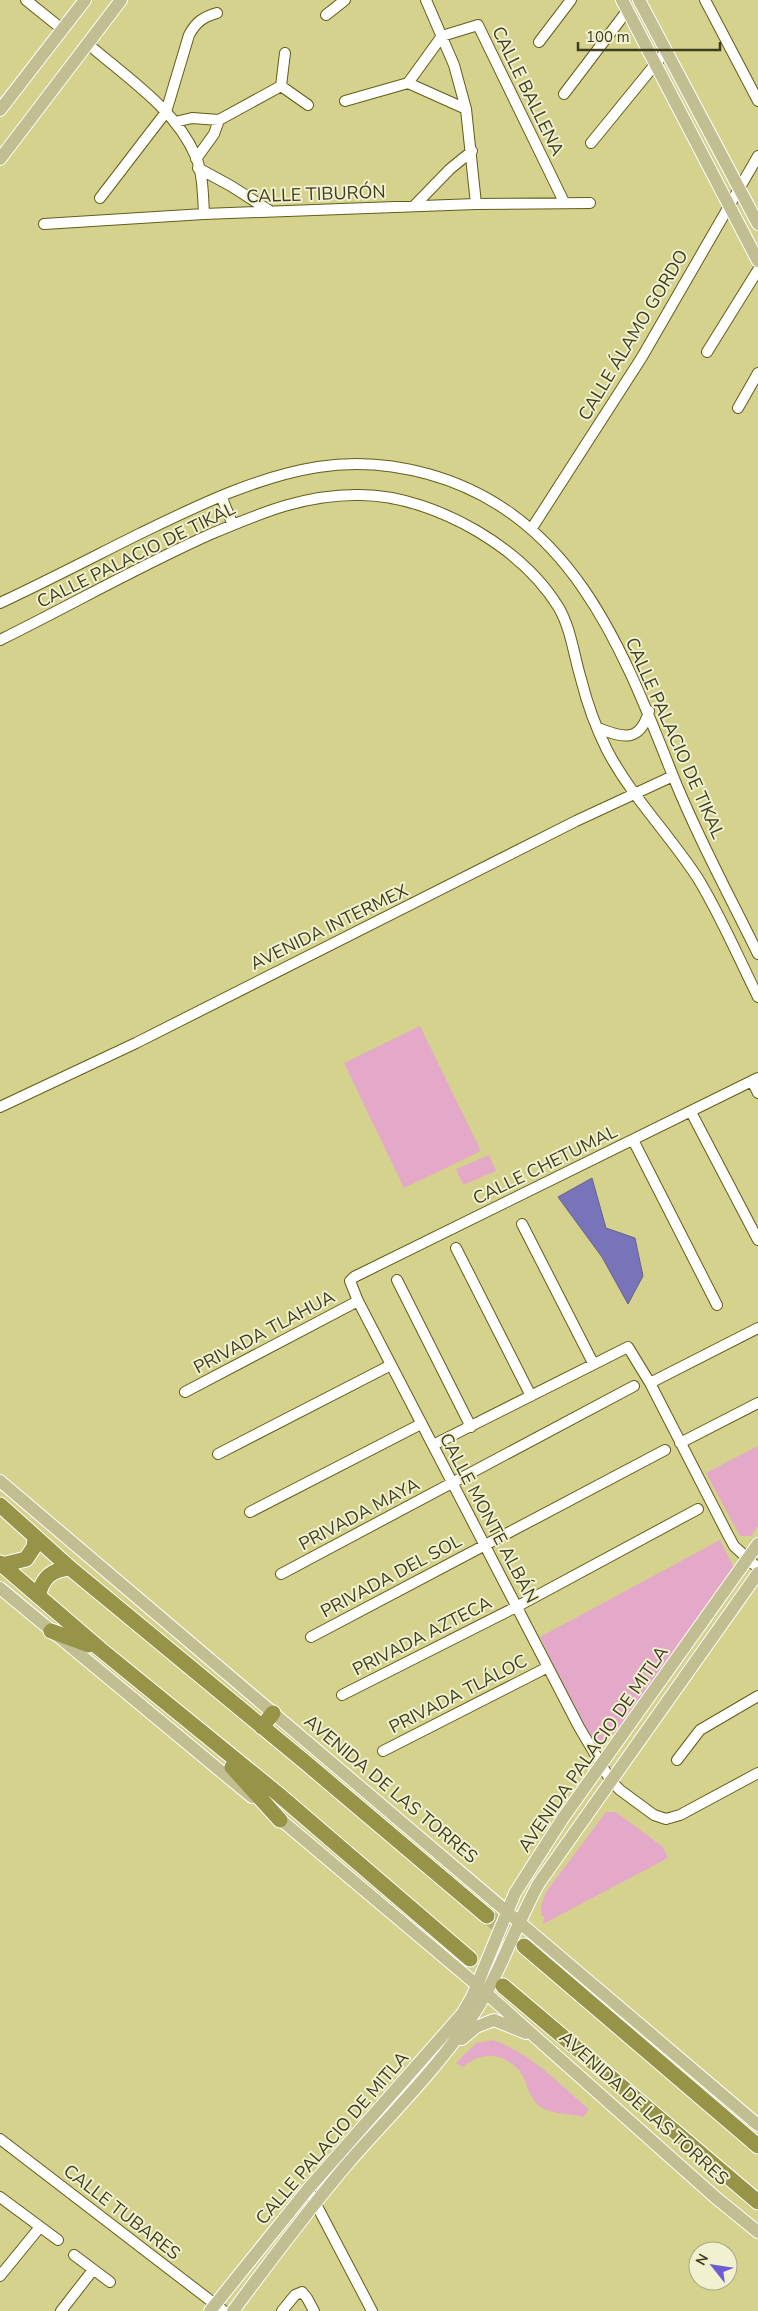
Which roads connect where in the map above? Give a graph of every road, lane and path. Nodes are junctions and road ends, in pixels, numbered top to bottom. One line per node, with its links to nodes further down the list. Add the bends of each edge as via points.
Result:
1 (26, 0): 12 (street)
2 (85, 0): 12 (main road)
3 (122, 0): 15 (main road)
4 (345, 0): 11 (street)
5 (426, 0): 13 (street)
6 (571, 0): 14 (street)
7 (639, 0): 17 (main road)
8 (705, 0): 23 (street)
9 (625, 5): 18 (main road); 21 (street)
10 (217, 13): 27 (street, via 194,25)
11 (326, 15)
12 (62, 29): 26 (main road)
13 (442, 36): 19 (street); 25 (street, via 454,64); 37 (street, CALLE BALLENA, via 476,25 480,27)
14 (538, 42)
15 (88, 44): 27 (street); 33 (main road)
16 (285, 52): 20 (street)
17 (666, 52): 18 (street); 35 (main road)
18 (656, 64): 30 (street); 41 (main road)
19 (408, 83): 22 (street); 25 (street)
20 (282, 86): 24 (street); 28 (street)
21 (564, 94)
22 (345, 101)
23 (758, 101)
24 (308, 105)
25 (466, 109): 31 (street)
26 (0, 110)
27 (166, 112): 29 (street); 36 (street)
28 (219, 120): 29 (street, via 192,118); 34 (street)
29 (175, 122): 34 (street, via 186,137)
30 (591, 143)
31 (472, 151): 39 (street); 40 (street)
32 (758, 156): 35 (street, CALLE ÁLAMO GORDO)
33 (0, 159)
34 (197, 164): 42 (street); 43 (street)
35 (739, 186): 41 (street, CALLE ÁLAMO GORDO); 45 (main road)
36 (100, 198)
37 (564, 202): 38 (street, CALLE TIBURÓN); 39 (street, CALLE TIBURÓN)
38 (590, 203)
39 (476, 204): 40 (street, CALLE TIBURÓN)
40 (414, 206): 42 (street, CALLE TIBURÓN)
41 (728, 206): 46 (main road); 53 (street, CALLE ÁLAMO GORDO, via 642,357)
42 (270, 212): 43 (street, CALLE TIBURÓN)
43 (204, 214): 44 (street, CALLE TIBURÓN)
44 (44, 224)
45 (758, 224)
46 (758, 261)
47 (758, 270): 48 (street)
48 (707, 352)
49 (758, 373): 50 (street)
50 (738, 408)
51 (221, 496): 52 (street); 53 (street, CALLE PALACIO DE TIKAL, via 316,467 378,464 454,482); 54 (street, CALLE PALACIO DE TIKAL)
52 (233, 525): 55 (street, CALLE PALACIO DE TIKAL, via 140,567); 57 (street, CALLE PALACIO DE TIKAL, via 305,499 363,495 395,499 459,521 515,558 534,575 555,602 567,625 581,682)
53 (532, 528): 56 (street, CALLE PALACIO DE TIKAL, via 558,554 594,606)
54 (0, 602)
55 (0, 640)
56 (649, 711): 57 (street, via 643,728 635,733 624,736); 58 (street, CALLE PALACIO DE TIKAL)
57 (598, 728): 59 (street, CALLE PALACIO DE TIKAL, via 607,749)
58 (673, 776): 59 (street, AVENIDA INTERMEX); 60 (street, CALLE PALACIO DE TIKAL)
59 (635, 793): 61 (street, CALLE PALACIO DE TIKAL, via 698,880); 64 (street, AVENIDA INTERMEX, via 136,1043)
60 (758, 954)
61 (758, 997)
62 (755, 1079): 63 (street); 65 (street, CALLE CHETUMAL)
63 (758, 1093)
64 (0, 1107)
65 (691, 1112): 66 (street, CALLE CHETUMAL); 68 (street)
66 (633, 1140): 71 (street, CALLE CHETUMAL, via 354,1277); 73 (street)
67 (522, 1224): 75 (street)
68 (758, 1240)
69 (456, 1248): 80 (street)
70 (397, 1280): 83 (street)
71 (350, 1284): 72 (street, CALLE MONTE ALBÁN)
72 (358, 1301): 76 (street, CALLE MONTE ALBÁN); 79 (street, PRIVADA TLAHUA)
73 (717, 1305)
74 (758, 1328): 77 (street)
75 (593, 1363): 77 (street, via 628,1347); 80 (street)
76 (391, 1365): 82 (street, CALLE MONTE ALBÁN); 87 (street)
77 (650, 1383): 84 (street)
78 (634, 1386): 89 (street, PRIVADA MAYA)
79 (185, 1392)
80 (531, 1396): 83 (street)
81 (758, 1403): 84 (street)
82 (421, 1424): 85 (street, CALLE MONTE ALBÁN); 92 (street)
83 (471, 1427): 85 (street)
84 (680, 1443): 96 (street, via 734,1546)
85 (433, 1446): 89 (street, CALLE MONTE ALBÁN)
86 (665, 1450): 95 (street, PRIVADA DEL SOL)
87 (218, 1454)
88 (0, 1481): 111 (main road, AVENIDA DE LAS TORRES)
89 (453, 1483): 95 (street, CALLE MONTE ALBÁN); 101 (street, PRIVADA MAYA)
90 (0, 1505): 93 (highway, AVENIDA DE LAS TORRES)
91 (698, 1509): 104 (street, PRIVADA AZTECA)
92 (250, 1512)
93 (35, 1537): 97 (highway, via 34,1547 26,1559); 98 (highway, AVENIDA DE LAS TORRES)
94 (758, 1544): 96 (main road, AVENIDA PALACIO DE MITLA)
95 (486, 1545): 104 (street, CALLE MONTE ALBÁN); 106 (street, PRIVADA DEL SOL)
96 (748, 1559): 99 (street); 116 (main road, AVENIDA PALACIO DE MITLA)
97 (1, 1564): 103 (highway)
98 (70, 1568): 103 (highway, via 51,1573 41,1584); 112 (highway, AVENIDA DE LAS TORRES)
99 (758, 1568)
100 (758, 1573): 118 (main road, AVENIDA PALACIO DE MITLA)
101 (281, 1574)
102 (0, 1588): 105 (main road, AVENIDA DE LAS TORRES)
103 (38, 1596): 107 (highway)
104 (518, 1606): 108 (street, CALLE MONTE ALBÁN); 109 (street, PRIVADA AZTECA)
105 (51, 1631): 107 (highway); 119 (main road, AVENIDA DE LAS TORRES)
106 (311, 1636)
107 (100, 1649): 113 (highway)
108 (548, 1667): 114 (street, PRIVADA TLÁLOC); 116 (street, CALLE MONTE ALBÁN)
109 (342, 1695)
110 (758, 1696): 115 (street, via 700,1730)
111 (273, 1713): 112 (highway); 120 (main road, AVENIDA DE LAS TORRES)
112 (262, 1726): 121 (highway, AVENIDA DE LAS TORRES)
113 (204, 1736): 119 (highway); 124 (highway, via 278,1794)
114 (382, 1751)
115 (677, 1760)
116 (601, 1767): 118 (street); 120 (main road, AVENIDA PALACIO DE MITLA, via 515,1893)
117 (758, 1773): 118 (street, via 680,1815 666,1819 649,1811)
118 (611, 1781): 122 (main road, AVENIDA PALACIO DE MITLA, via 539,1883)
119 (280, 1820): 126 (main road, AVENIDA DE LAS TORRES)
120 (507, 1912): 122 (main road, AVENIDA DE LAS TORRES); 126 (main road, AVENIDA PALACIO DE MITLA)
121 (487, 1916)
122 (519, 1922): 126 (main road, AVENIDA PALACIO DE MITLA); 129 (main road, AVENIDA DE LAS TORRES)
123 (524, 1946): 131 (highway)
124 (470, 1959)
125 (503, 1986): 135 (highway, AVENIDA DE LAS TORRES)
126 (481, 1990): 127 (main road, AVENIDA DE LAS TORRES); 128 (main road, CALLE PALACIO DE MITLA, via 473,2016); 132 (main road, CALLE PALACIO DE MITLA)
127 (535, 2036): 128 (main road, via 494,2020 484,2022); 137 (main road, AVENIDA DE LAS TORRES)
128 (441, 2057): 134 (main road, CALLE PALACIO DE MITLA)
129 (758, 2125)
130 (0, 2139): 143 (street, CALLE TUBARES)
131 (758, 2146)
132 (308, 2189): 134 (street); 143 (main road, CALLE PALACIO DE MITLA)
133 (0, 2197): 136 (street)
134 (315, 2201): 145 (main road, CALLE PALACIO DE MITLA); 148 (street)
135 (758, 2202)
136 (40, 2227): 138 (street); 141 (street)
137 (758, 2232)
138 (58, 2240)
139 (74, 2255): 140 (street)
140 (93, 2270): 142 (street); 144 (street)
141 (0, 2276)
142 (110, 2282)
143 (216, 2309)
144 (61, 2311)
145 (233, 2311)
146 (282, 2311): 147 (street, via 295,2295 302,2292)
147 (314, 2311)
148 (372, 2311)

